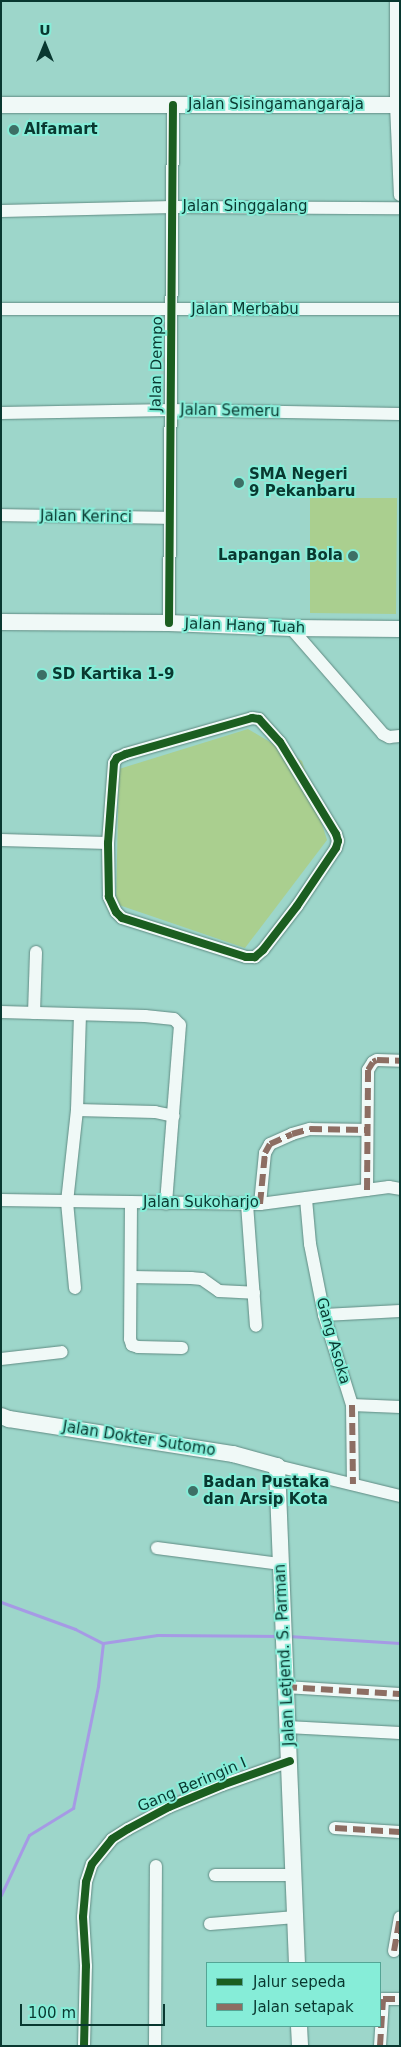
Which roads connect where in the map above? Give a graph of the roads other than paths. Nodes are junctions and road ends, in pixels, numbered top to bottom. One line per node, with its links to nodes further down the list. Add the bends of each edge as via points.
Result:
1 (396, 1): 2 (street)
2 (398, 29): 5 (street)
3 (1, 105): 4 (main road, Jalan Sisingamangaraja)
4 (174, 105): 5 (main road, Jalan Sisingamangaraja); 7 (street, Jalan Dempo)
5 (398, 105): 6 (street)
6 (400, 195)
7 (173, 207): 8 (street, Jalan Singgalang); 9 (street, Jalan Singgalang); 11 (street, Jalan Dempo)
8 (400, 208)
9 (1, 211)
10 (1, 309): 11 (street, Jalan Merbabu)
11 (172, 310): 12 (street, Jalan Merbabu); 13 (street, Jalan Dempo)
12 (400, 310)
13 (171, 410): 14 (street, Jalan Semeru); 15 (street, Jalan Semeru); 17 (street, Jalan Dempo)
14 (1, 413)
15 (400, 414)
16 (1, 515): 17 (street, Jalan Kerinci)
17 (170, 518): 19 (street, Jalan Dempo)
18 (1, 622): 19 (main road, Jalan Hang Tuah)
19 (169, 623): 20 (main road, Jalan Hang Tuah)
20 (291, 628): 21 (main road, Jalan Hang Tuah); 22 (street, via 383,734)
21 (400, 629)
22 (400, 736)
23 (1, 840): 24 (street)
24 (108, 842): 24 (street, via 109,897 122,918 246,957 255,957 297,906 338,841 280,742 259,719 252,718 117,758)
25 (36, 952): 27 (street)
26 (1, 1012): 27 (street)
27 (34, 1013): 28 (street)
28 (80, 1015): 30 (street); 31 (street, via 146,1016 174,1019 180,1024)
29 (400, 1061): 32 (street, via 377,1060 368,1070)
30 (78, 1110): 31 (street, via 155,1112); 37 (street)
31 (174, 1116): 39 (street)
32 (367, 1130): 34 (street); 40 (street, via 310,1129 270,1144)
33 (400, 1189): 34 (street, Jalan Sukoharjo)
34 (367, 1190): 35 (street, Jalan Sukoharjo)
35 (306, 1199): 40 (street, Jalan Sukoharjo); 45 (street, Gang Asoka, via 310,1244)
36 (1, 1200): 37 (street, Jalan Sukoharjo)
37 (67, 1202): 38 (street, Jalan Sukoharjo); 42 (street)
38 (131, 1202): 39 (street, Jalan Sukoharjo); 41 (street)
39 (166, 1203): 40 (street, Jalan Sukoharjo)
40 (254, 1204): 43 (street)
41 (131, 1277): 43 (street, via 202,1279 219,1292); 47 (street, via 132,1345 138,1348)
42 (76, 1288)
43 (254, 1293): 46 (street)
44 (400, 1311): 45 (street)
45 (324, 1315): 50 (street, Gang Asoka)
46 (256, 1326)
47 (182, 1348)
48 (62, 1352): 49 (street)
49 (1, 1359)
50 (352, 1405): 51 (street); 54 (street, Gang Asoka)
51 (400, 1407)
52 (1, 1416): 53 (main road, Jalan Dokter Sutomo, via 233,1454)
53 (276, 1466): 54 (street); 57 (main road, Jalan Letjend. S. Parman)
54 (353, 1484): 55 (street)
55 (400, 1496)
56 (157, 1548): 57 (street)
57 (280, 1564): 58 (main road, Jalan Letjend. S. Parman)
58 (285, 1687): 59 (street); 60 (main road, Jalan Letjend. S. Parman)
59 (400, 1694)
60 (287, 1727): 61 (street); 62 (main road, Jalan Letjend. S. Parman)
61 (400, 1733)
62 (290, 1761): 67 (main road, Jalan Letjend. S. Parman); 75 (street, Gang Beringin I, via 222,1785 144,1820 112,1840 92,1864 86,1882 83,1917 86,1966)
63 (335, 1828): 64 (street)
64 (400, 1832)
65 (156, 1866): 76 (street)
66 (216, 1875): 67 (street)
67 (294, 1875): 68 (main road, Jalan Letjend. S. Parman)
68 (296, 1916): 70 (street); 72 (main road, Jalan Letjend. S. Parman)
69 (400, 1918): 71 (street)
70 (210, 1924)
71 (394, 1951)
72 (298, 1962)
73 (400, 1999): 78 (street, via 383,1999)
74 (299, 2027): 77 (main road)
75 (84, 2046)
76 (155, 2046)
77 (300, 2046)
78 (380, 2046)

